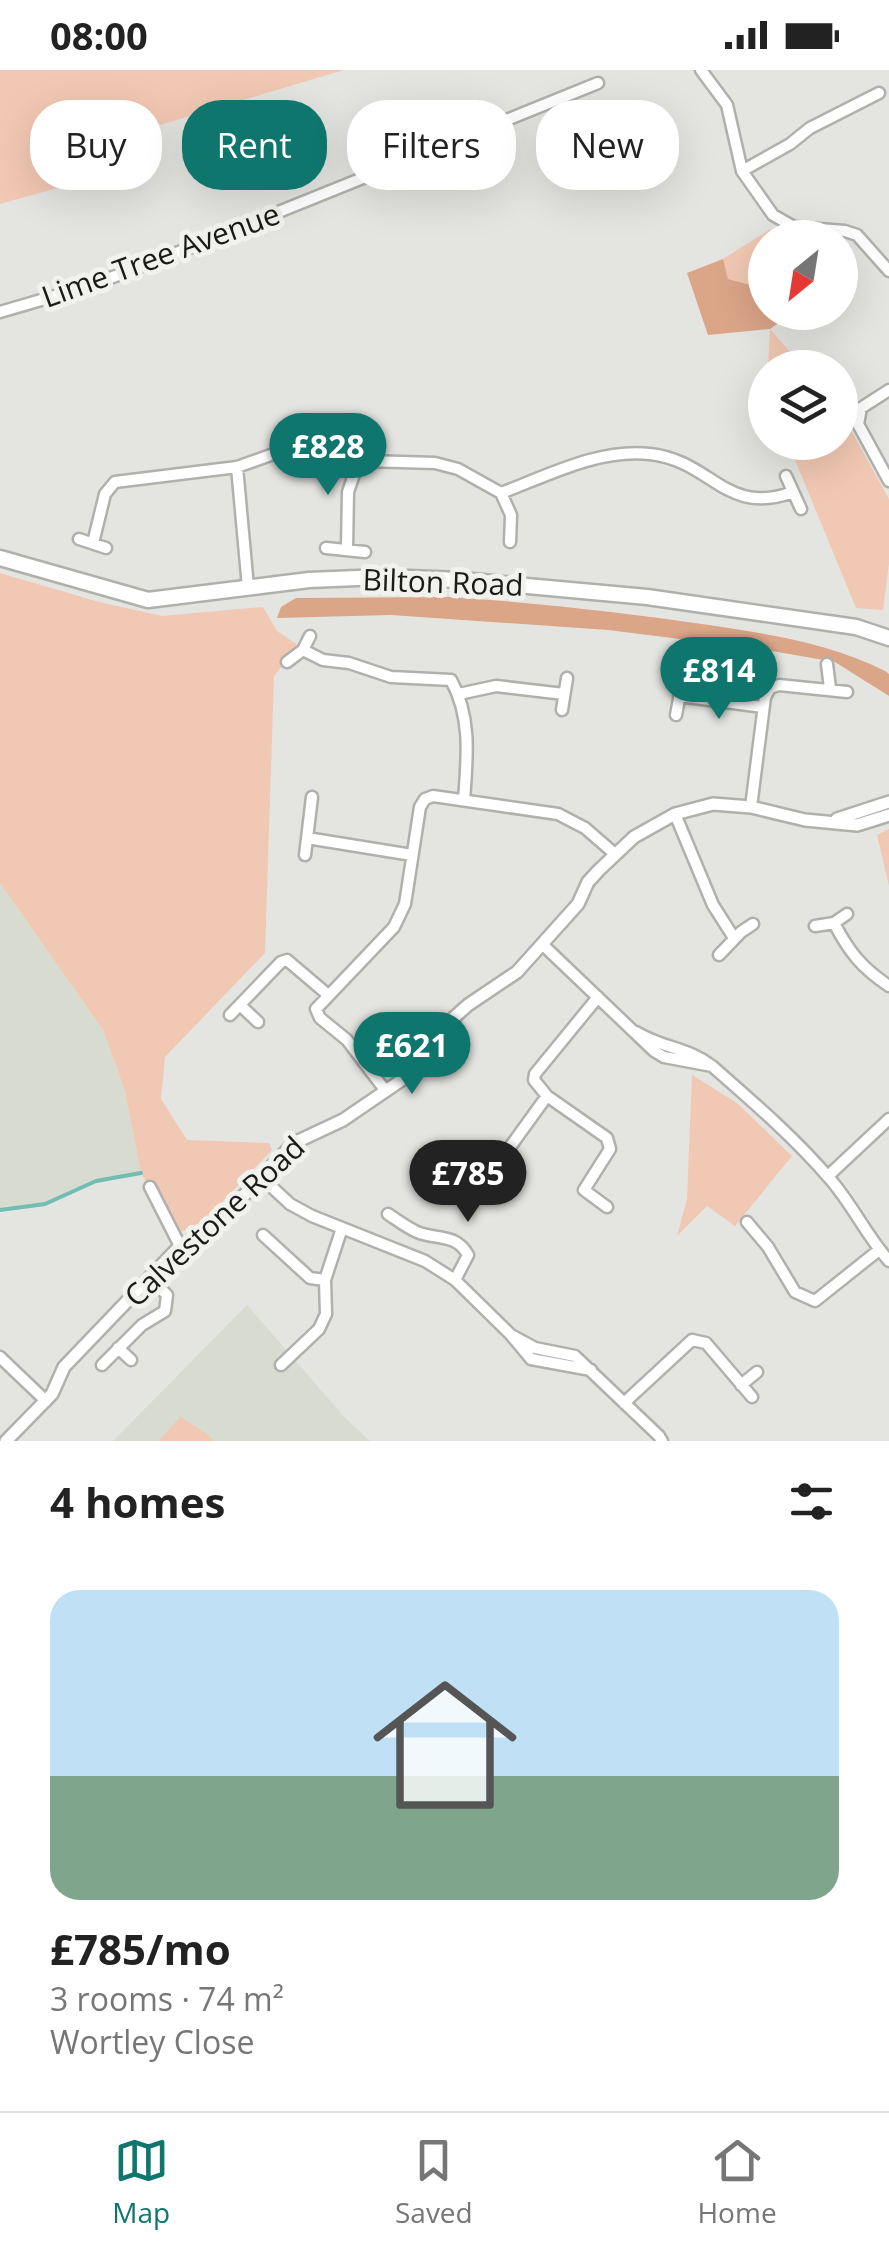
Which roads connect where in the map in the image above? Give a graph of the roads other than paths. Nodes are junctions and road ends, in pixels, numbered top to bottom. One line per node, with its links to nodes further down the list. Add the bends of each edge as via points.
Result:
1 (701, 70): 4 (street, via 727,106)
2 (598, 83): 6 (street, Lime Tree Avenue, via 210,241)
3 (879, 92): 4 (street)
4 (742, 171): 5 (street, via 783,224 858,235)
5 (889, 272)
6 (0, 312)
7 (889, 390): 11 (street, via 861,408 858,424)
8 (360, 457): 9 (street, via 335,445 296,446); 13 (street, via 458,468); 20 (street, via 348,492)
9 (237, 467): 16 (street, via 115,482 105,494); 23 (street)
10 (786, 476): 12 (street)
11 (889, 481)
12 (792, 492): 13 (street, via 767,501 745,498 691,465 650,454 604,455); 14 (street)
13 (501, 493): 17 (street, via 511,515)
14 (802, 509)
15 (79, 539): 16 (street)
16 (93, 542): 18 (street)
17 (510, 542)
18 (106, 548)
19 (326, 548): 20 (street)
20 (347, 548): 21 (street)
21 (365, 552)
22 (0, 558): 23 (main road, Bilton Road, via 148,600)
23 (248, 588): 25 (main road, Bilton Road, via 382,577 461,580 646,597 856,627)
24 (310, 636): 26 (street)
25 (889, 638)
26 (303, 650): 27 (street); 33 (street, via 391,677 444,678)
27 (287, 662)
28 (827, 664): 31 (street)
29 (567, 678): 34 (street)
30 (683, 678): 35 (street)
31 (830, 688): 32 (street); 36 (street, via 779,684 770,688)
32 (847, 692)
33 (459, 694): 34 (street, via 496,686); 40 (street, via 469,742)
34 (564, 694): 37 (street)
35 (679, 696): 36 (street); 38 (street)
36 (763, 708): 42 (street)
37 (562, 710)
38 (676, 715)
39 (312, 797): 46 (street)
40 (464, 800): 48 (street, via 558,814); 49 (street, via 425,800)
41 (889, 802): 45 (street, Calvestone Road)
42 (751, 807): 43 (street, Calvestone Road, via 714,804); 45 (street, Calvestone Road)
43 (675, 814): 48 (street, Calvestone Road); 54 (street, via 712,905)
44 (889, 815): 45 (street, Calvestone Road, via 858,825)
45 (833, 820)
46 (307, 838): 47 (street); 49 (street)
47 (305, 854)
48 (615, 854): 55 (street, Calvestone Road)
49 (412, 855): 58 (street, via 405,904 394,927)
50 (847, 914): 51 (street)
51 (834, 923): 53 (street); 57 (street, via 862,968)
52 (753, 924): 54 (street)
53 (815, 926)
54 (734, 938): 56 (street)
55 (542, 944): 59 (street); 63 (street, Calvestone Road, via 517,972 453,1017 408,1075)
56 (719, 955)
57 (889, 986)
58 (327, 994): 60 (street, via 287,960); 63 (street, via 316,1009 320,1018 347,1040)
59 (598, 997): 64 (street, via 535,1074); 68 (street, via 657,1045 686,1048 712,1066)
60 (240, 1005): 61 (street); 62 (street)
61 (230, 1015)
62 (258, 1022)
63 (385, 1090): 67 (street, Calvestone Road, via 294,1143)
64 (547, 1096): 66 (street); 70 (street, via 610,1143 584,1190)
65 (889, 1119): 68 (street)
66 (510, 1148)
67 (261, 1176): 73 (street, via 290,1204); 75 (street, Calvestone Road, via 209,1232)
68 (828, 1176): 76 (street)
69 (150, 1187): 75 (street)
70 (607, 1208)
71 (388, 1214): 80 (street, via 413,1230 461,1244 468,1255)
72 (747, 1222): 76 (street, via 795,1292 814,1302)
73 (342, 1228): 79 (street); 80 (street, via 425,1260)
74 (263, 1235): 79 (street, via 310,1278)
75 (180, 1246): 78 (street, Calvestone Road)
76 (879, 1250): 77 (street)
77 (889, 1260)
78 (151, 1278): 81 (street, via 167,1295 166,1311); 89 (street, Calvestone Road, via 64,1368)
79 (325, 1280): 84 (street, via 326,1314 319,1330)
80 (455, 1280): 90 (street, via 532,1359 591,1370)
81 (118, 1348): 83 (street); 85 (street)
82 (0, 1357): 89 (street)
83 (130, 1360)
84 (282, 1365)
85 (102, 1366)
86 (756, 1372): 87 (street)
87 (741, 1385): 88 (street); 90 (street, via 706,1343 692,1340)
88 (752, 1397)
89 (46, 1401): 91 (street, Calvestone Road)
90 (624, 1403): 92 (street)
91 (8, 1440)
92 (662, 1441)

